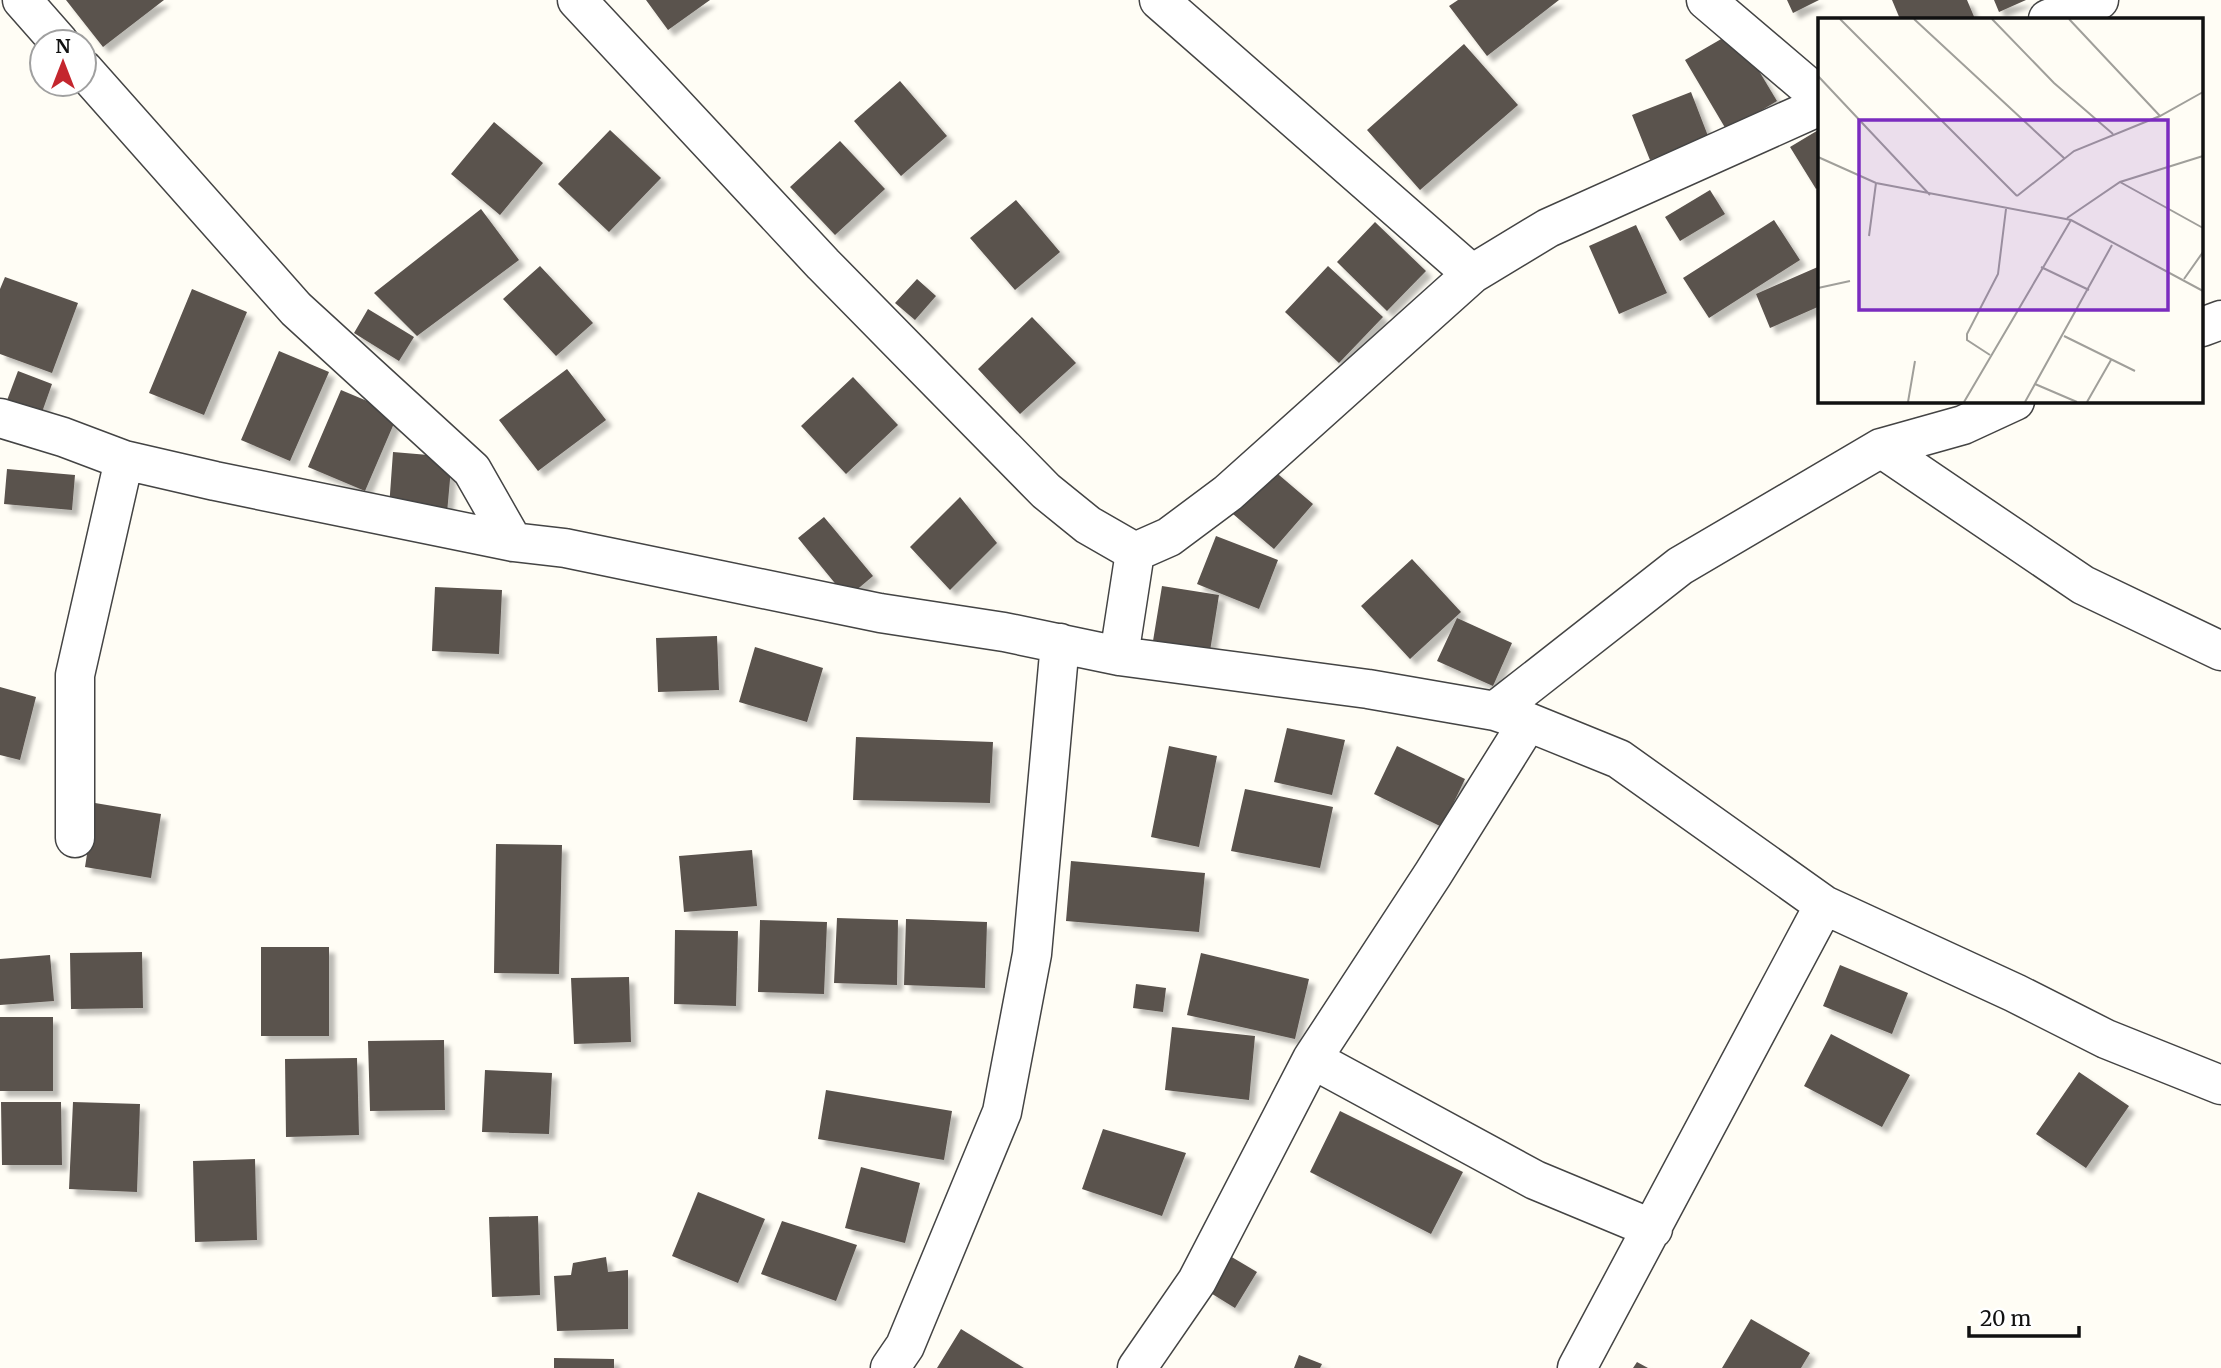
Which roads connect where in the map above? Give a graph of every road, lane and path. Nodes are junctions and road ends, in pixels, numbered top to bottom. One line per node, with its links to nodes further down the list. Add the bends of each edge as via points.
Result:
1 (22, 0): 7 (street)
2 (577, 0): 19 (street, via 823,264 1046,491 1088,525)
3 (1159, 0): 11 (street)
4 (1706, 0): 9 (street)
5 (2099, 0): 6 (street)
6 (2051, 18)
7 (47, 28)
8 (98, 86): 18 (street, via 296,309 472,470)
9 (1818, 95)
10 (1818, 107): 11 (street, via 1548,228)
11 (1472, 274): 19 (street, via 1228,493 1169,537)
12 (2221, 320): 13 (street)
13 (2204, 326)
14 (2013, 402): 16 (street, via 1963,425)
15 (0, 418): 17 (street)
16 (1881, 448): 21 (street, via 2083,585); 23 (street, via 1680,566)
17 (124, 460): 18 (street); 24 (street, via 75,674)
18 (513, 541): 20 (street, via 880,613)
19 (1135, 552): 22 (street)
20 (1060, 643): 22 (street); 29 (street, via 1032,954 1002,1112 905,1346)
21 (2221, 651)
22 (1119, 656): 23 (street, via 1368,689)
23 (1512, 716): 25 (street, via 1619,758); 26 (street, via 1433,874)
24 (75, 838)
25 (1824, 905): 27 (street, via 2106,1039); 28 (street)
26 (1312, 1059): 28 (street, via 1535,1180); 30 (street, via 1197,1281)
27 (2221, 1085)
28 (1653, 1229): 31 (street)
29 (890, 1368)
30 (1137, 1368)
31 (1577, 1368)

